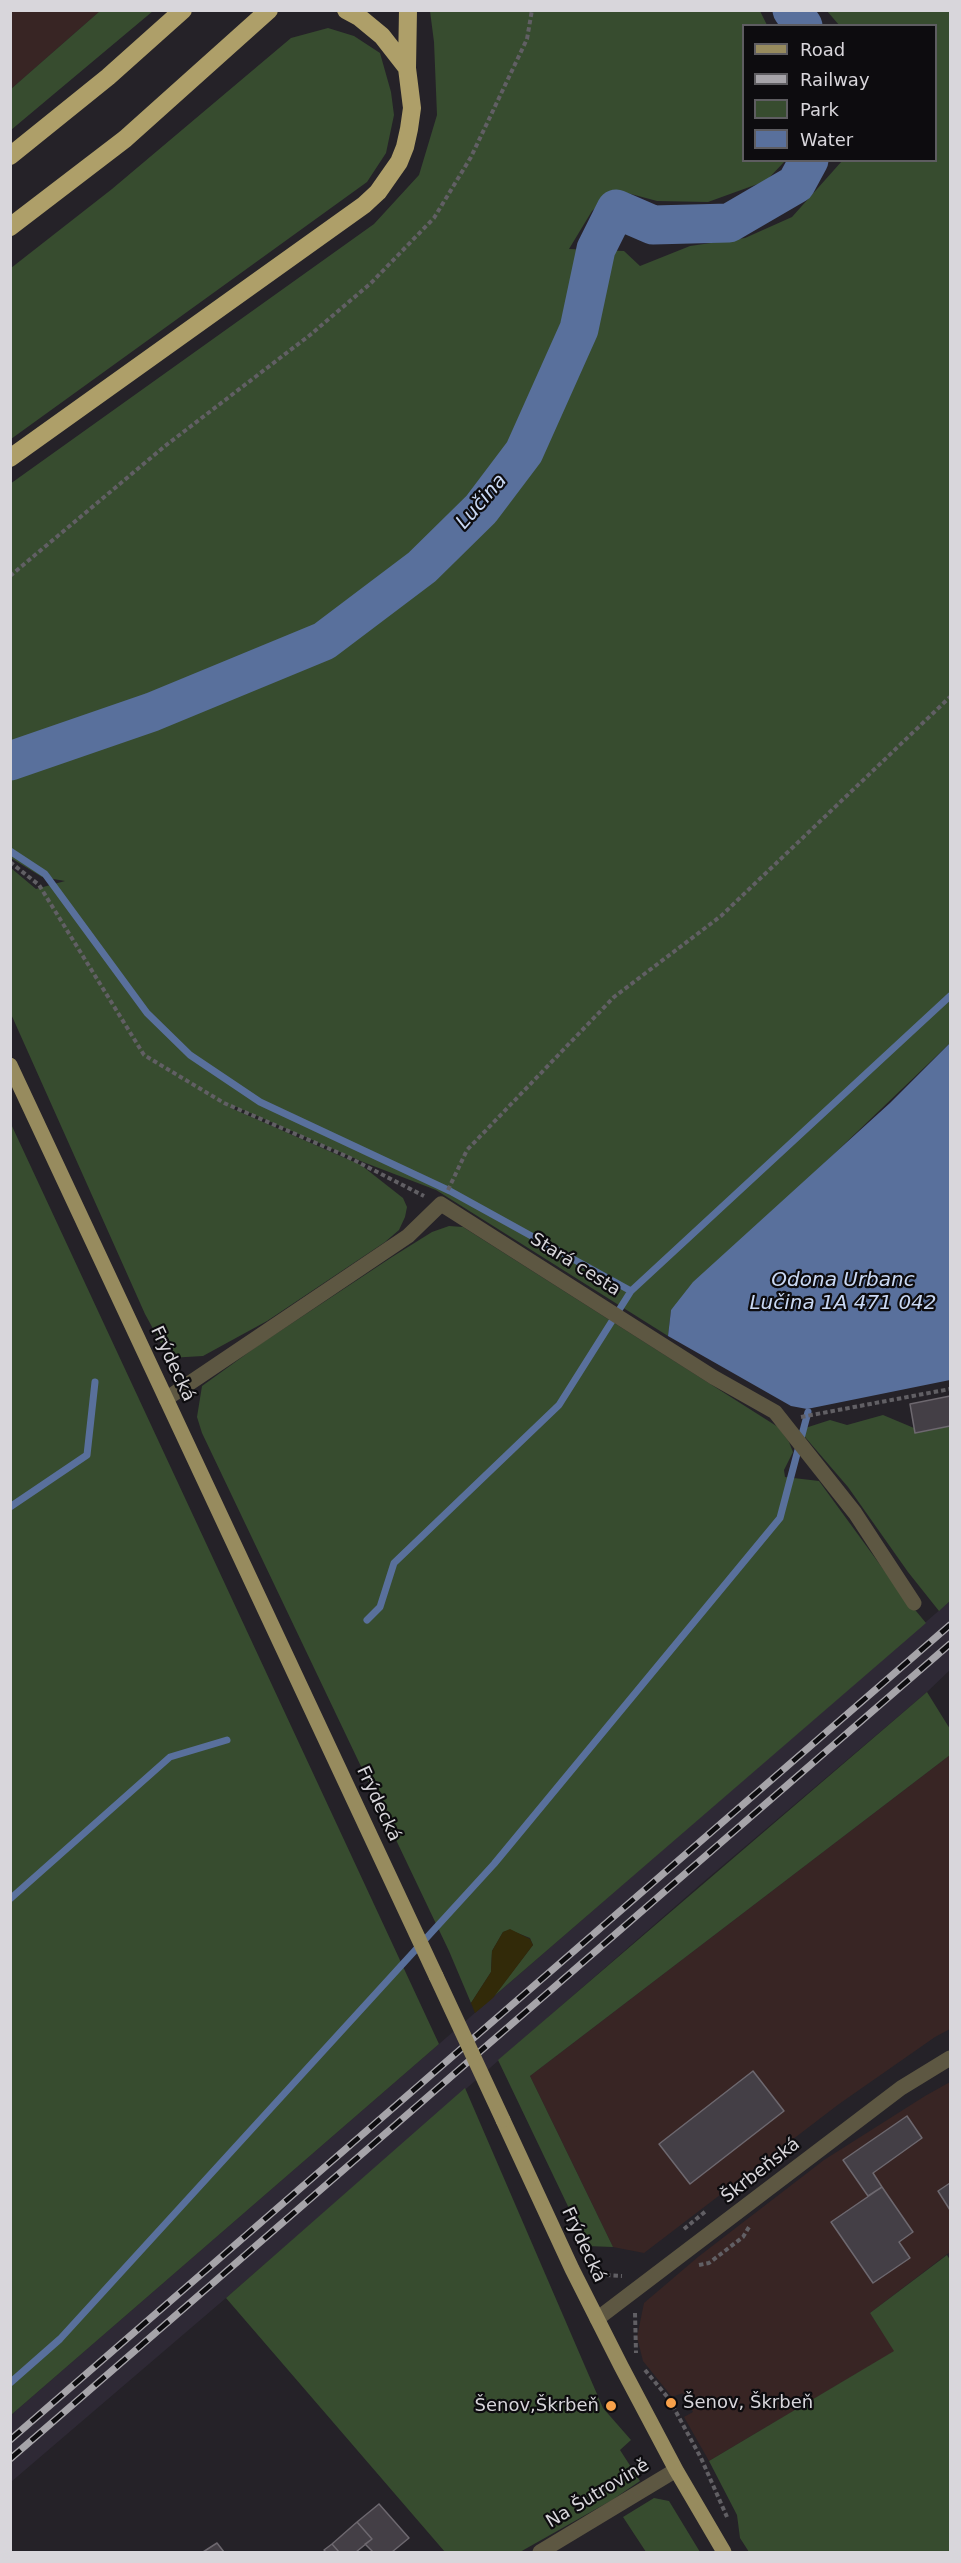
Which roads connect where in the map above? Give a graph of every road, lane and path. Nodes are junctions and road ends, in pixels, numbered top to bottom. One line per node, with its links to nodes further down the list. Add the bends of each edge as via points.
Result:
1 (183, 10): 9 (highway)
2 (269, 10): 7 (highway)
3 (276, 10): 7 (highway)
4 (346, 10): 8 (highway, via 382,36)
5 (408, 10): 8 (highway)
6 (532, 10): 12 (path, via 527,39 471,156 434,218 371,283 310,335 165,446)
7 (221, 55): 10 (highway, via 125,139)
8 (407, 68): 11 (highway, via 412,108 405,147 389,177 364,206)
9 (10, 156)
10 (10, 227)
11 (10, 458)
12 (10, 576)
13 (951, 698): 16 (path, via 720,916 614,997 467,1150)
14 (10, 861): 16 (path, via 39,885 144,1055 224,1104 346,1156)
15 (10, 1065): 18 (main road, Frýdecká)
16 (441, 1204): 18 (street, via 408,1236); 19 (street, Stará cesta, via 775,1413)
17 (951, 1389): 19 (path)
18 (166, 1399): 26 (main road, Frýdecká, bridge)
19 (781, 1421): 20 (street, Stará cesta, via 855,1513)
20 (914, 1603)
21 (951, 2058): 29 (street, Škrbeňská, via 902,2088)
22 (711, 2207): 24 (path)
23 (753, 2222): 25 (path, via 743,2237 709,2263)
24 (681, 2233)
25 (692, 2267)
26 (572, 2269): 27 (path, via 589,2261 604,2275); 29 (main road, Frýdecká)
27 (628, 2275)
28 (637, 2309): 30 (path, via 633,2316)
29 (597, 2319): 32 (main road, Frýdecká)
30 (638, 2356)
31 (640, 2363): 33 (path, via 669,2398 701,2457 729,2523)
32 (676, 2470): 33 (main road, Frýdecká); 34 (street, Na Šutrovině)
33 (712, 2534): 35 (main road, Frýdecká)
34 (540, 2553)
35 (724, 2553)

